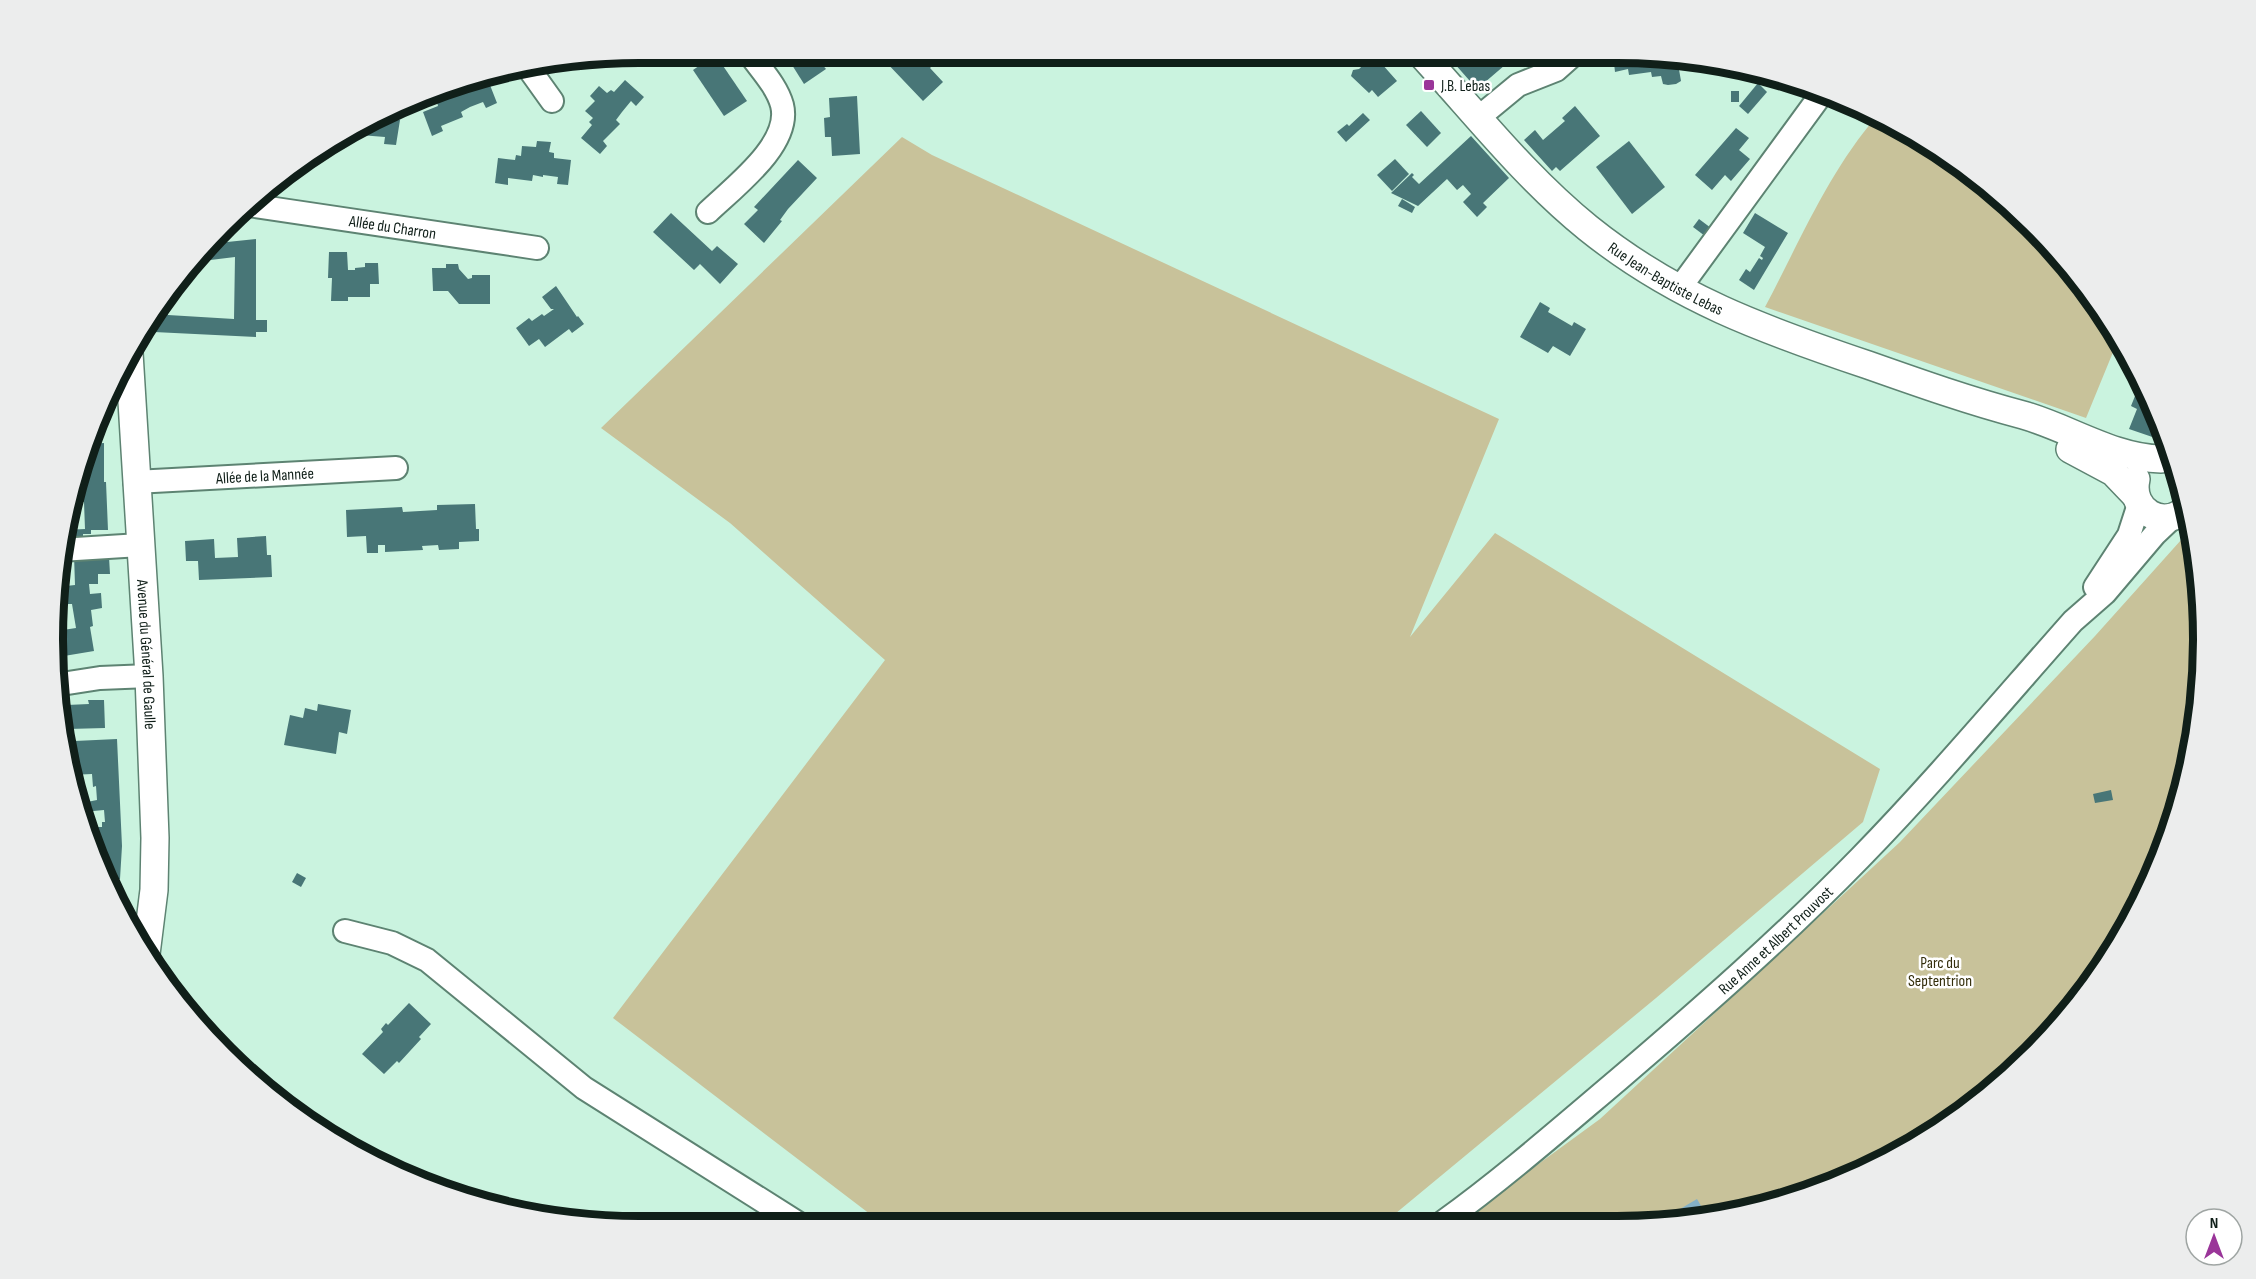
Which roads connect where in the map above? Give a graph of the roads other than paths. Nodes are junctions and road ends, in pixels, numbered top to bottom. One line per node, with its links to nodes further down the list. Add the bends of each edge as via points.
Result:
1 (756, 63): 9 (street, via 781,103 781,132 770,150)
2 (1429, 63): 7 (main road, Rue Jean-Baptiste Lebas)
3 (1564, 63): 7 (street, via 1518,86)
4 (532, 73): 6 (street)
5 (1817, 100): 11 (street)
6 (552, 101)
7 (1478, 118): 11 (main road, Rue Jean-Baptiste Lebas, via 1573,215 1635,262)
8 (258, 207): 10 (street, Allée du Charron)
9 (708, 212)
10 (537, 248)
11 (1679, 289): 13 (main road, Rue Jean-Baptiste Lebas, via 1784,337)
12 (130, 370): 17 (main road, Avenue du Général de Gaulle)
13 (1975, 402): 14 (main road, Rue Jean-Baptiste Lebas, via 2049,423 2128,455); 18 (main road, Rue Jean-Baptiste Lebas, via 2093,459 2122,479)
14 (2164, 460)
15 (2164, 461): 18 (main road, via 2147,464 2140,472 2136,481)
16 (396, 468): 17 (street, Allée de la Mannée)
17 (135, 482): 21 (main road, Avenue du Général de Gaulle)
18 (2137, 500): 19 (main road, Rue Jean-Baptiste Lebas, via 2154,517 2163,519); 23 (street, Rue Anne et Albert Prouvost, via 2126,541)
19 (2179, 513)
20 (2179, 514): 23 (street, Rue Anne et Albert Prouvost, via 2156,534 2105,593)
21 (140, 544): 22 (street); 24 (main road, Avenue du Général de Gaulle)
22 (70, 549)
23 (2073, 621): 29 (street, Rue Anne et Albert Prouvost, via 1884,834 1782,936 1561,1128)
24 (149, 676): 25 (street); 27 (main road, Avenue du Général de Gaulle, via 155,838)
25 (65, 683)
26 (345, 932): 28 (street, via 392,943 418,955 584,1088)
27 (148, 940)
28 (787, 1216)
29 (1451, 1216)

